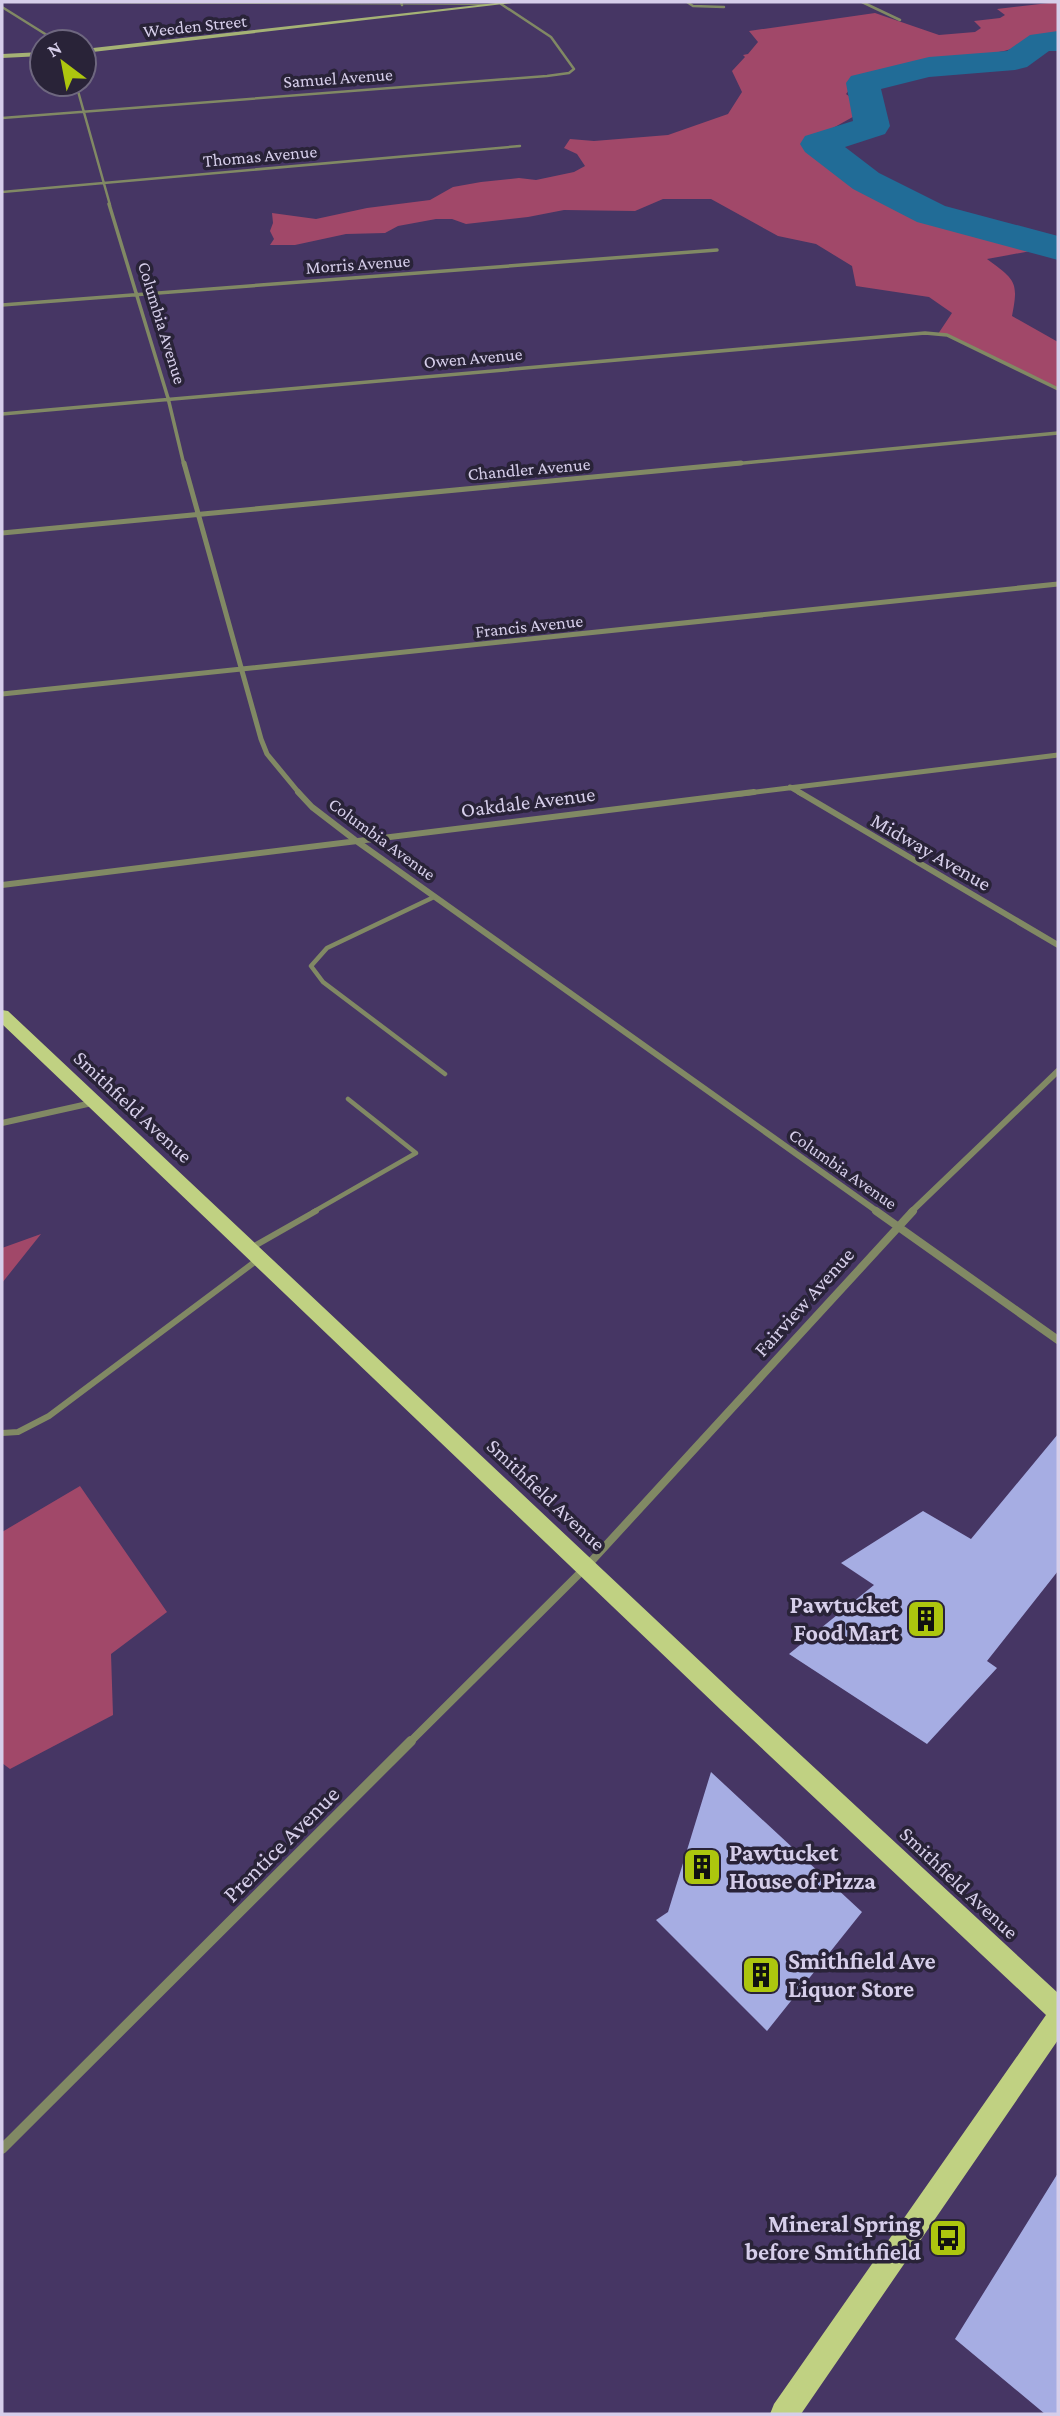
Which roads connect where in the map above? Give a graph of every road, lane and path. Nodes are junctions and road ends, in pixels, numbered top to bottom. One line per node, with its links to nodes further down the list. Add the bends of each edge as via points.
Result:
1 (517, 2): 6 (main road, Weeden Street)
2 (687, 2): 10 (lane)
3 (862, 2): 12 (street)
4 (180, 3): 7 (street); 8 (street)
5 (401, 3): 8 (street); 9 (street)
6 (501, 4): 9 (main road, Weeden Street); 18 (street, Samuel Avenue, via 543,28 561,46 574,69 548,76)
7 (2, 5): 13 (street)
8 (383, 5): 11 (street)
9 (487, 5): 11 (main road, Weeden Street)
10 (724, 8)
11 (401, 15): 14 (main road, Weeden Street)
12 (900, 20)
13 (37, 28)
14 (98, 49)
15 (28, 55): 16 (main road)
16 (2, 56)
17 (80, 98): 18 (street, Columbia Avenue)
18 (83, 111): 19 (street, Samuel Avenue); 21 (street, Columbia Avenue)
19 (2, 118)
20 (520, 146): 21 (street, Thomas Avenue)
21 (105, 184): 22 (street, Thomas Avenue); 24 (street, Columbia Avenue)
22 (2, 192)
23 (717, 250): 24 (street, Morris Avenue)
24 (135, 295): 25 (street, Morris Avenue); 27 (street, Columbia Avenue)
25 (2, 305)
26 (1058, 389): 27 (street, Owen Avenue, via 947,335 925,333)
27 (168, 398): 28 (street, Owen Avenue); 30 (street, Columbia Avenue)
28 (2, 414)
29 (1058, 433): 30 (street, Chandler Avenue)
30 (196, 514): 31 (street, Chandler Avenue); 33 (street, Columbia Avenue)
31 (2, 533)
32 (1058, 584): 33 (street, Francis Avenue)
33 (239, 668): 34 (street, Francis Avenue); 37 (street, Columbia Avenue, via 267,754 312,807)
34 (2, 694)
35 (1058, 755): 36 (street, Oakdale Avenue)
36 (789, 786): 37 (street, Oakdale Avenue); 40 (street, Midway Avenue)
37 (355, 840): 38 (street, Oakdale Avenue); 39 (street, Columbia Avenue)
38 (2, 885)
39 (434, 897): 43 (lane, via 327,948 312,966 323,982); 47 (street, Columbia Avenue)
40 (1058, 945)
41 (2, 1015): 45 (main road, Smithfield Avenue)
42 (1058, 1071): 47 (street, Fairview Avenue)
43 (445, 1074)
44 (348, 1099): 48 (lane, via 416,1153)
45 (92, 1103): 46 (street); 48 (main road, Smithfield Avenue)
46 (2, 1123)
47 (897, 1226): 49 (street, Columbia Avenue); 51 (street, Fairview Avenue)
48 (253, 1254): 50 (lane, via 49,1416 18,1432); 51 (main road, Smithfield Avenue)
49 (1058, 1340)
50 (2, 1433)
51 (587, 1566): 52 (main road, Smithfield Avenue); 54 (street, Prentice Avenue)
52 (1058, 2009)
53 (1058, 2019): 55 (main road)
54 (2, 2149)
55 (784, 2414)

